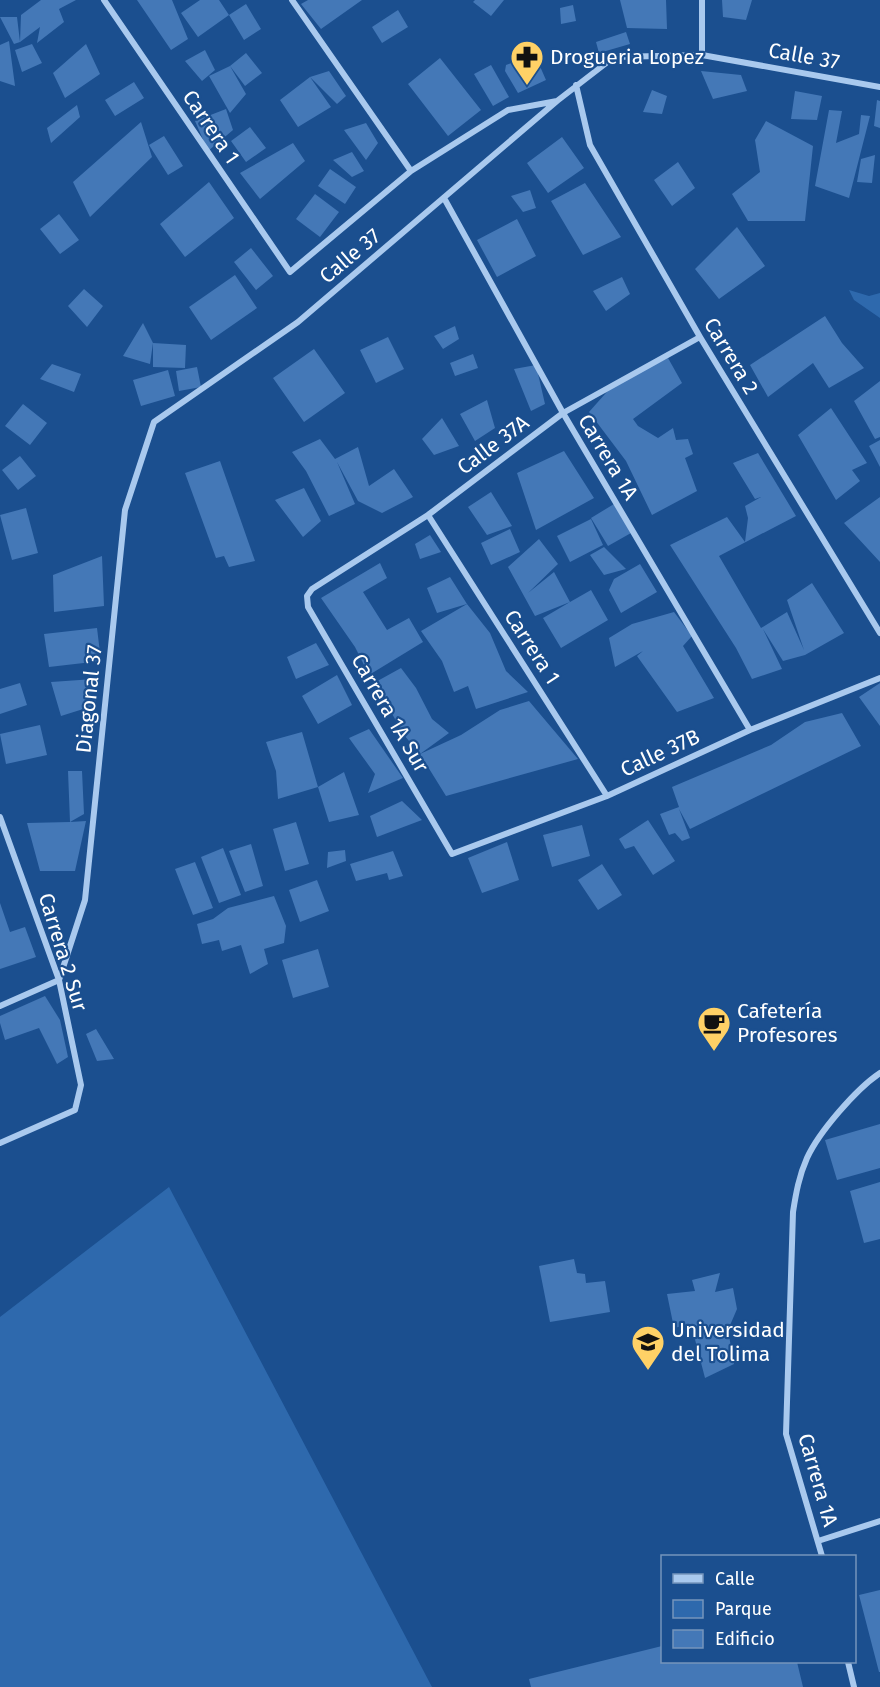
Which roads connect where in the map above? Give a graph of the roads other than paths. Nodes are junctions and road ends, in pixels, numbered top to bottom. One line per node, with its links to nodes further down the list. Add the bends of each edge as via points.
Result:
1 (105, 0): 10 (street, Carrera 1)
2 (291, 0): 8 (street)
3 (702, 0): 4 (street)
4 (702, 55): 5 (street, Calle 37, via 614,57); 6 (street, Calle 37)
5 (576, 85): 7 (street, Calle 37); 11 (street, Carrera 2, via 590,145)
6 (880, 87)
7 (557, 101): 8 (street, Calle 37, via 508,110); 9 (street, Calle 37)
8 (411, 171): 10 (street, Calle 37)
9 (444, 198): 12 (street, Carrera 1A); 13 (street, Calle 37, via 298,322)
10 (290, 272)
11 (700, 337): 12 (street, Calle 37A); 16 (street, Carrera 2)
12 (563, 413): 14 (street, Calle 37A); 18 (street, Carrera 1A)
13 (154, 422): 22 (street, Diagonal 37, via 125,510 85,900)
14 (428, 515): 15 (street, Calle 37A); 19 (street, Carrera 1)
15 (312, 589): 21 (street, Carrera 1A Sur, via 307,596 313,617)
16 (880, 633)
17 (880, 678): 18 (street, Calle 37B)
18 (750, 730): 19 (street, Calle 37B)
19 (607, 796): 21 (street, Calle 37B)
20 (0, 817): 22 (street, Carrera 2 Sur)
21 (452, 854)
22 (59, 980): 23 (street); 25 (street, Carrera 2 Sur, via 81,1085 79,1100 75,1110)
23 (0, 1006)
24 (880, 1073): 27 (street, Carrera 1A, via 866,1082 808,1156 797,1183 793,1212 786,1434)
25 (0, 1143)
26 (880, 1521): 27 (street)
27 (818, 1541): 28 (street, Carrera 1A)
28 (822, 1555)
29 (848, 1663): 30 (street)
30 (854, 1687)

